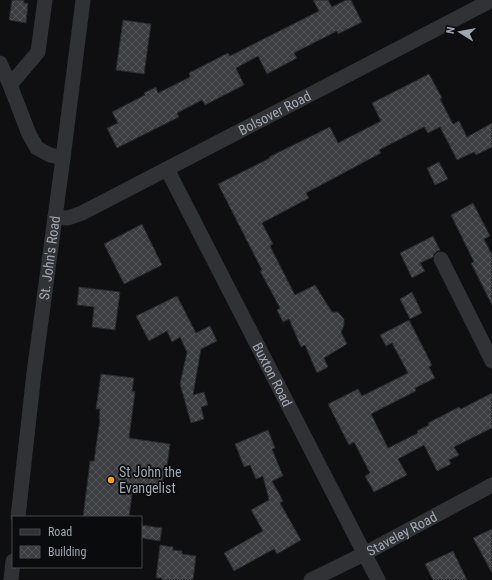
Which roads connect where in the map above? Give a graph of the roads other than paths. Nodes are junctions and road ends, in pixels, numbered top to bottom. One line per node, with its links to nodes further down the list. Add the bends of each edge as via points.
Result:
1 (45, 0): 5 (street, via 38,52)
2 (83, 0): 6 (street, St. John's Road)
3 (492, 0): 7 (street, Bolsover Road)
4 (0, 63): 5 (street)
5 (10, 85): 6 (street, via 29,134 38,148 50,155)
6 (63, 158): 8 (street, St. John's Road)
7 (167, 169): 8 (street, Bolsover Road, via 82,213 68,218); 13 (street, Buxton Road)
8 (55, 217): 12 (street, St. John's Road)
9 (441, 259): 10 (street)
10 (492, 361)
11 (492, 485): 13 (street, Staveley Road)
12 (18, 516)
13 (364, 554): 16 (street, Staveley Road); 17 (street, Buxton Road)
14 (12, 568): 15 (street)
15 (11, 580)
16 (311, 580)
17 (378, 580)

